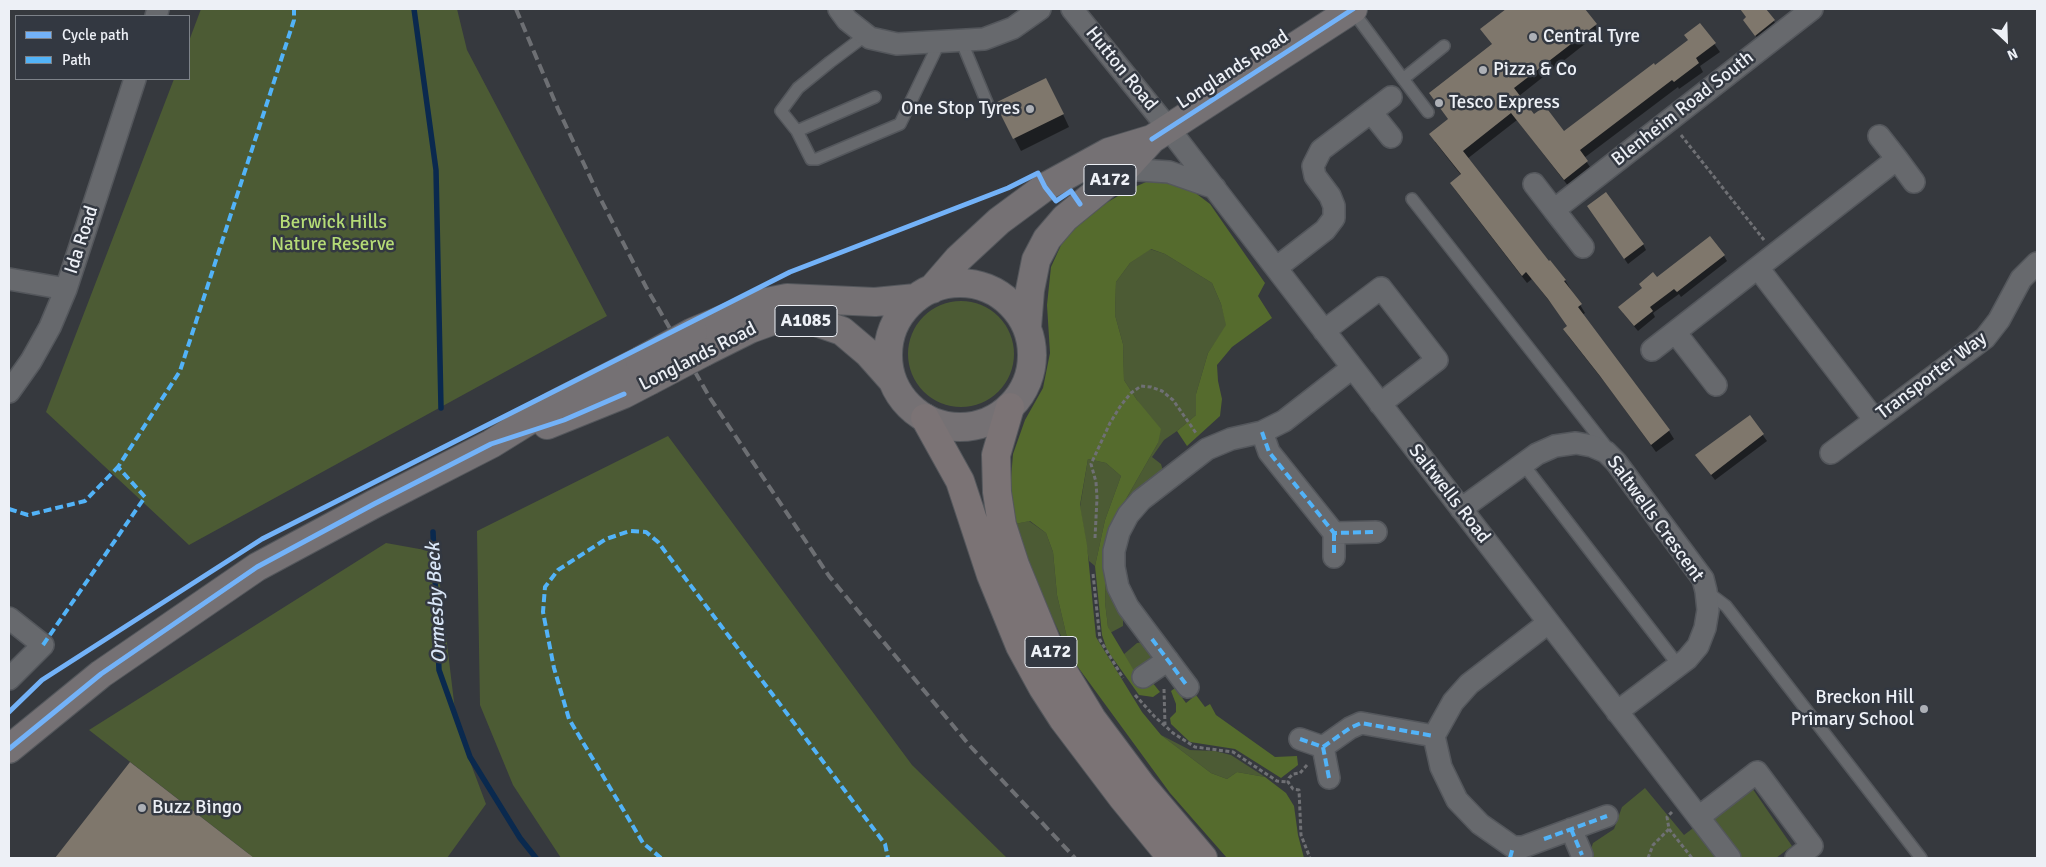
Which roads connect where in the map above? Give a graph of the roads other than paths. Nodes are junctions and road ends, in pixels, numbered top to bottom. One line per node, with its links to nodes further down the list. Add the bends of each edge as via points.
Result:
1 (839, 9): 6 (street)
2 (1040, 9): 7 (street, via 1013,28 984,39)
3 (1072, 9): 18 (street, Hutton Road)
4 (1353, 9): 10 (lane); 18 (main road, Longlands Road / A172)
5 (1812, 9): 27 (street, Blenheim Road South)
6 (866, 35): 8 (street, via 897,44); 17 (lane, via 792,94 781,111)
7 (961, 40): 8 (street); 14 (lane)
8 (940, 41): 17 (lane, via 900,124 813,160)
9 (1444, 46): 10 (lane)
10 (1403, 78): 16 (lane)
11 (135, 80): 33 (street, Ida Road)
12 (875, 97): 17 (lane)
13 (1391, 97): 15 (street)
14 (990, 110)
15 (1371, 112): 20 (street); 30 (street, via 1321,150 1313,166 1315,176 1330,196 1334,218 1326,230)
16 (1428, 112)
17 (797, 131)
18 (1161, 134): 22 (main road, Longlands Road / A172); 25 (street, Saltwells Road); 34 (main road, Longlands Road / A172, via 1109,152 1045,187 999,221)
19 (1880, 136): 21 (street)
20 (1391, 138)
21 (1897, 159): 23 (street); 31 (street)
22 (1126, 169): 25 (street, via 1169,172); 35 (main road, Longlands Road / A172, via 1080,204 1047,239 1036,260)
23 (1914, 182)
24 (1534, 184): 27 (street)
25 (1214, 188): 30 (street, Saltwells Road)
26 (1412, 199): 49 (lane, via 1605,445)
27 (1554, 210): 28 (street)
28 (1584, 246)
29 (2037, 263): 47 (street, Transporter Way, via 2021,279 1999,320 1985,338)
30 (1276, 268): 36 (street, Saltwells Road)
31 (1758, 268): 37 (street); 47 (street)
32 (9, 279): 33 (street)
33 (66, 289): 43 (street, Ida Road, via 32,362)
34 (924, 293): 35 (main road, Longlands Road, via 959,283 987,288 1011,304); 38 (main road, Longlands Road / A1085, via 875,302 787,298 762,303); 41 (main road, Longlands Road, via 900,314 890,335 888,358)
35 (1027, 327): 45 (main road, Longlands Road, via 1032,348 1031,370 1024,390)
36 (1324, 331): 40 (street, Saltwells Road); 44 (street, via 1381,288 1437,360)
37 (1675, 332): 39 (street); 42 (street)
38 (699, 342): 41 (main road, Longlands Road / A1085, via 772,321 813,321 842,331); 68 (main road, Longlands Road / A1085, bridge, via 564,420 491,444 257,567 101,674)
39 (1652, 350)
40 (1352, 368): 44 (street, Saltwells Road); 48 (street, via 1284,421)
41 (892, 380): 46 (main road, Longlands Road, via 905,402)
42 (1716, 385)
43 (9, 392)
44 (1380, 404): 52 (street, Saltwells Road)
45 (1010, 407): 46 (main road, Longlands Road, via 992,420 970,426 947,426); 76 (highway, A172, via 996,455 1002,526 1049,648 1092,718 1142,786)
46 (925, 418): 75 (highway, A172, via 960,481 990,575 1020,646 1043,688 1122,797)
47 (1874, 419): 50 (street, Transporter Way)
48 (1262, 432): 54 (street, via 1269,452); 59 (street, via 1207,449 1141,500 1119,532 1114,551 1118,587 1128,607)
49 (1606, 452): 51 (street, Saltwells Crescent, via 1576,443 1555,446); 56 (street, Saltwells Crescent, via 1702,579)
50 (1832, 453)
51 (1523, 464): 52 (street, Saltwells Crescent); 60 (lane)
52 (1461, 509): 58 (street, Saltwells Road)
53 (1376, 532): 54 (street)
54 (1334, 533): 55 (street)
55 (1334, 556)
56 (1706, 591): 60 (street, Saltwells Crescent, via 1708,610 1705,628 1698,646); 79 (lane, via 1726,606)
57 (9, 618): 61 (street, via 44,645)
58 (1548, 623): 64 (street, Saltwells Road); 65 (street, via 1468,684 1453,702)
59 (1171, 664): 62 (street); 63 (street)
60 (1679, 666): 64 (street, Saltwells Crescent)
61 (9, 679)
62 (1134, 684)
63 (1188, 687)
64 (1617, 712): 70 (street, Saltwells Road)
65 (1434, 736): 67 (street, via 1361,723); 73 (street, via 1441,767 1457,800)
66 (1300, 739): 67 (street)
67 (1323, 747): 69 (street)
68 (9, 749)
69 (1329, 778)
70 (1692, 809): 77 (street, Saltwells Road); 78 (street, via 1757,772 1812,846)
71 (1607, 816): 72 (street)
72 (1571, 829): 73 (street); 74 (street)
73 (1512, 853)
74 (1582, 856)
75 (1172, 858)
76 (1203, 858)
77 (1730, 858)
78 (1796, 858)
79 (1921, 858)

